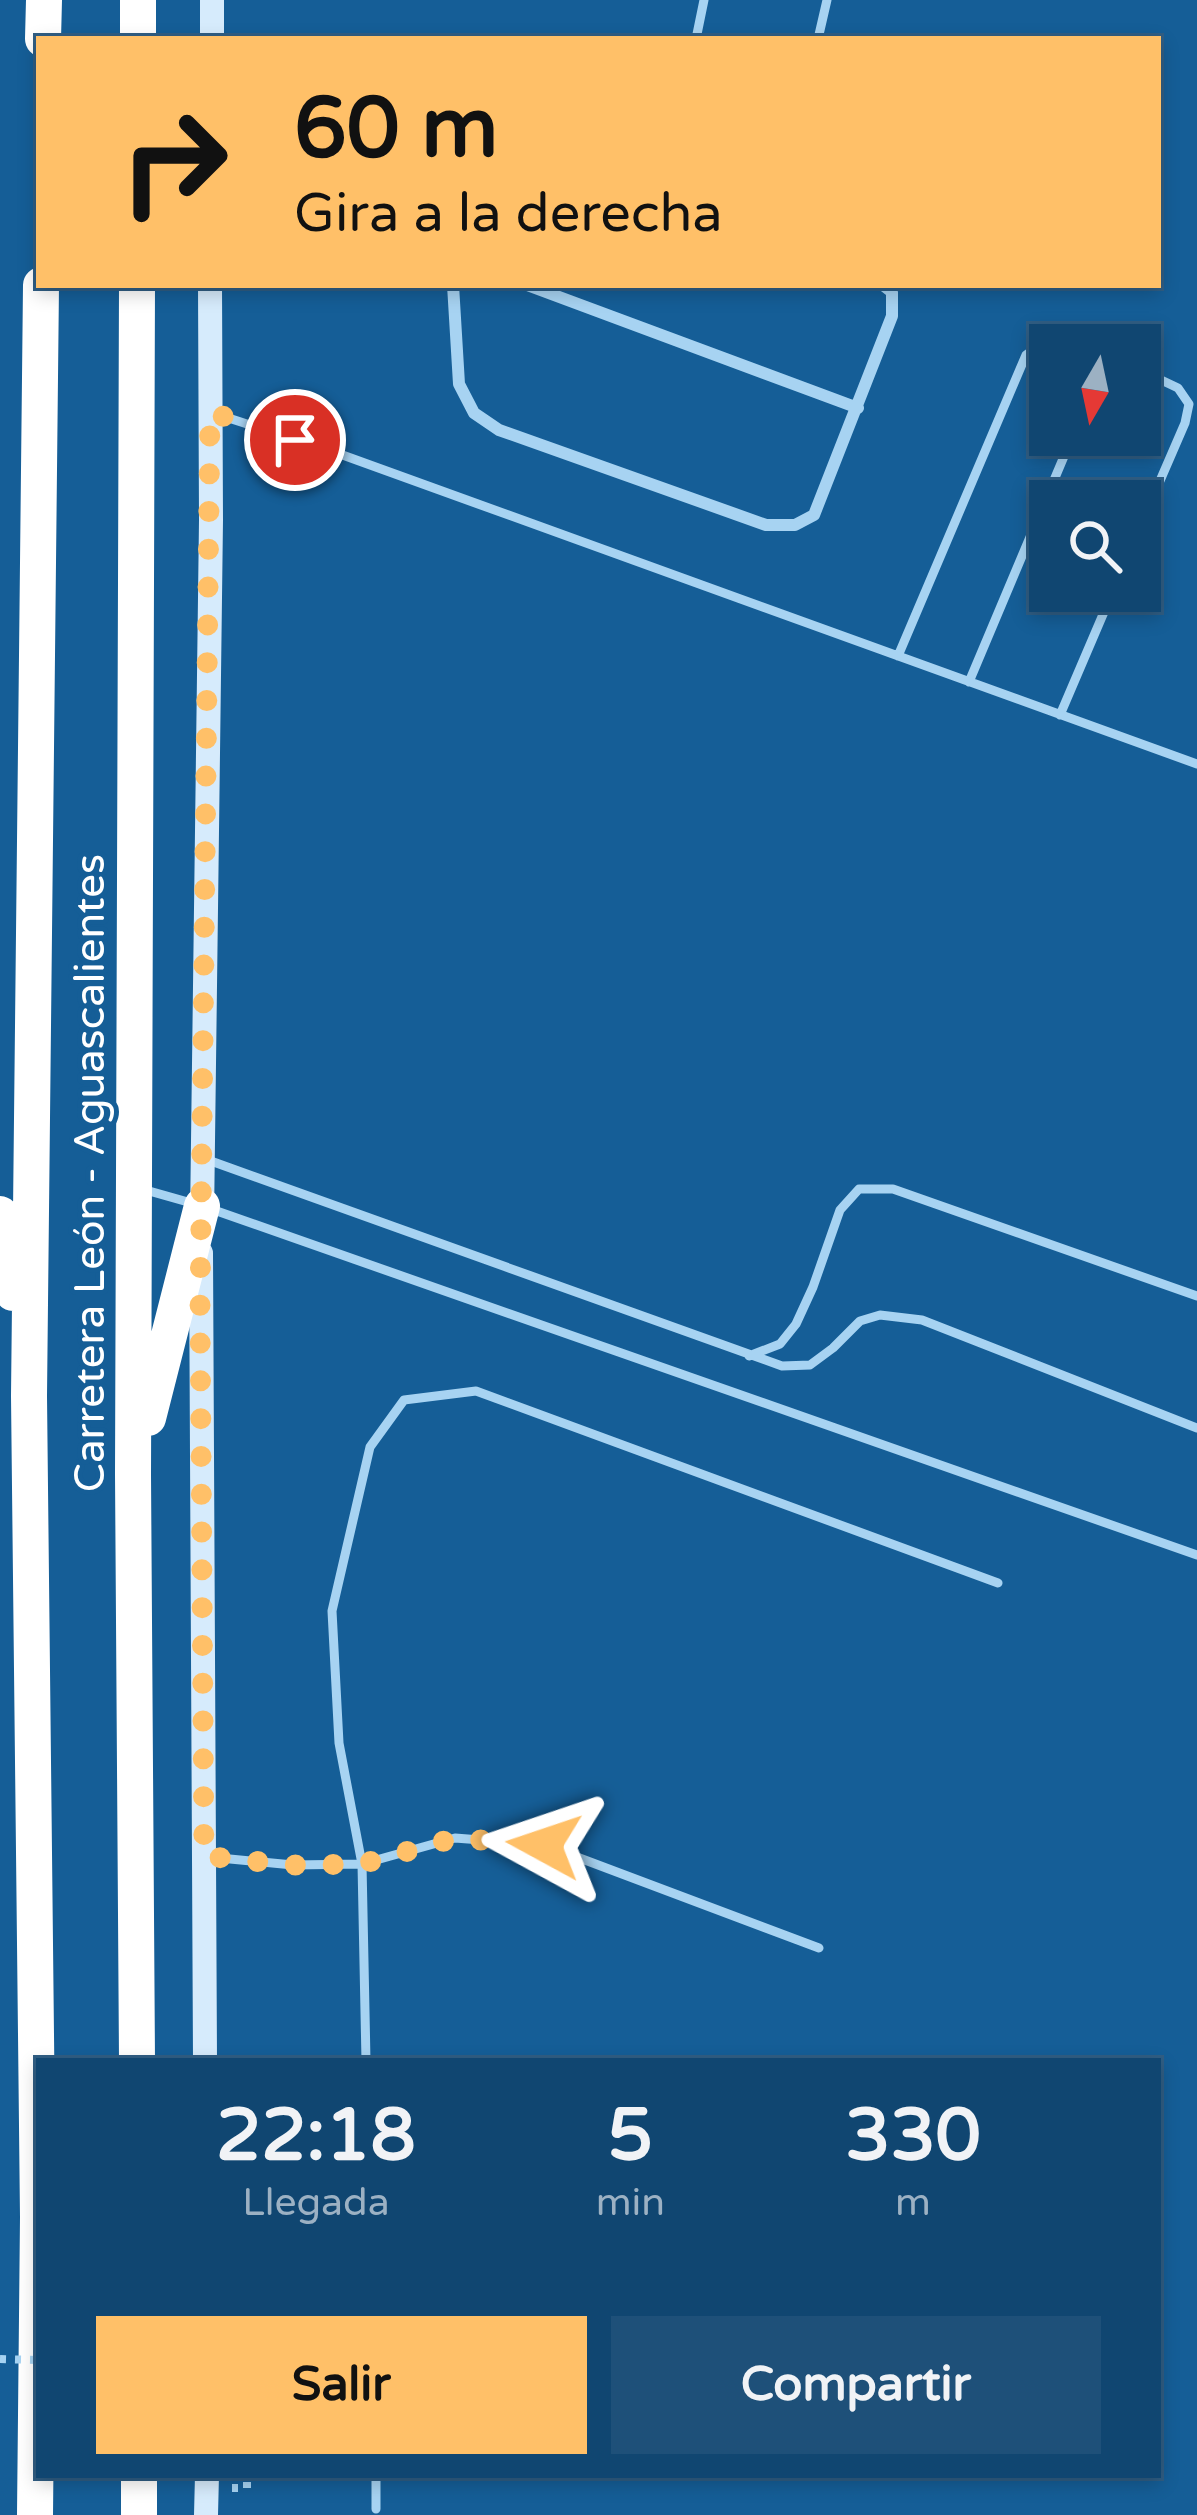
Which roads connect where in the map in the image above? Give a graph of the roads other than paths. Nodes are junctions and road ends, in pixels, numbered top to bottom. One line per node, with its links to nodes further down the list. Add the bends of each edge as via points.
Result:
1 (44, 0): 6 (highway)
2 (138, 0): 7 (highway)
3 (212, 0): 8 (street)
4 (704, 0): 9 (lane)
5 (827, 0): 10 (lane)
6 (43, 36)
7 (138, 36)
8 (212, 36)
9 (697, 36)
10 (819, 36)
11 (40, 288): 34 (highway, Carretera León - Aguascalientes)
12 (137, 288): 29 (highway, Carretera León - Aguascalientes)
13 (213, 288): 20 (street)
14 (453, 288): 19 (street, via 459,384 474,412 499,430 766,525 814,515)
15 (535, 288): 19 (street)
16 (887, 288): 19 (street, via 892,316)
17 (1029, 353): 24 (lane)
18 (1161, 380): 22 (lane, via 1190,404)
19 (858, 408)
20 (210, 412): 24 (lane); 28 (street)
21 (1064, 456): 25 (lane)
22 (1160, 480)
23 (1104, 612): 26 (lane)
24 (898, 656): 25 (lane)
25 (969, 682): 26 (lane)
26 (1060, 715): 27 (lane)
27 (1197, 764)
28 (202, 1158): 30 (street); 33 (lane)
29 (135, 1186): 30 (lane); 36 (highway, Carretera León - Aguascalientes)
30 (202, 1205): 36 (highway); 37 (lane); 39 (street)
31 (0, 1214): 34 (highway)
32 (1197, 1296): 33 (lane, via 893,1189 859,1189 840,1210 796,1324 780,1344)
33 (749, 1356): 35 (lane, via 810,1365 860,1321 922,1319)
34 (29, 1396): 42 (highway, Carretera León - Aguascalientes)
35 (1197, 1428)
36 (133, 1474): 43 (highway, Carretera León - Aguascalientes)
37 (1197, 1555)
38 (998, 1583): 40 (lane, via 476,1391 404,1400 370,1448 332,1611 339,1743)
39 (204, 1856): 40 (lane); 44 (street)
40 (362, 1864): 41 (lane, via 455,1838 544,1845); 45 (lane)
41 (819, 1948)
42 (36, 2058)
43 (137, 2058)
44 (205, 2058)
45 (366, 2058)
46 (36, 2408): 51 (highway, Carretera León - Aguascalientes)
47 (139, 2478): 52 (highway)
48 (207, 2478): 53 (street)
49 (376, 2478): 50 (lane)
50 (376, 2509)
51 (35, 2515)
52 (139, 2515)
53 (206, 2515)

